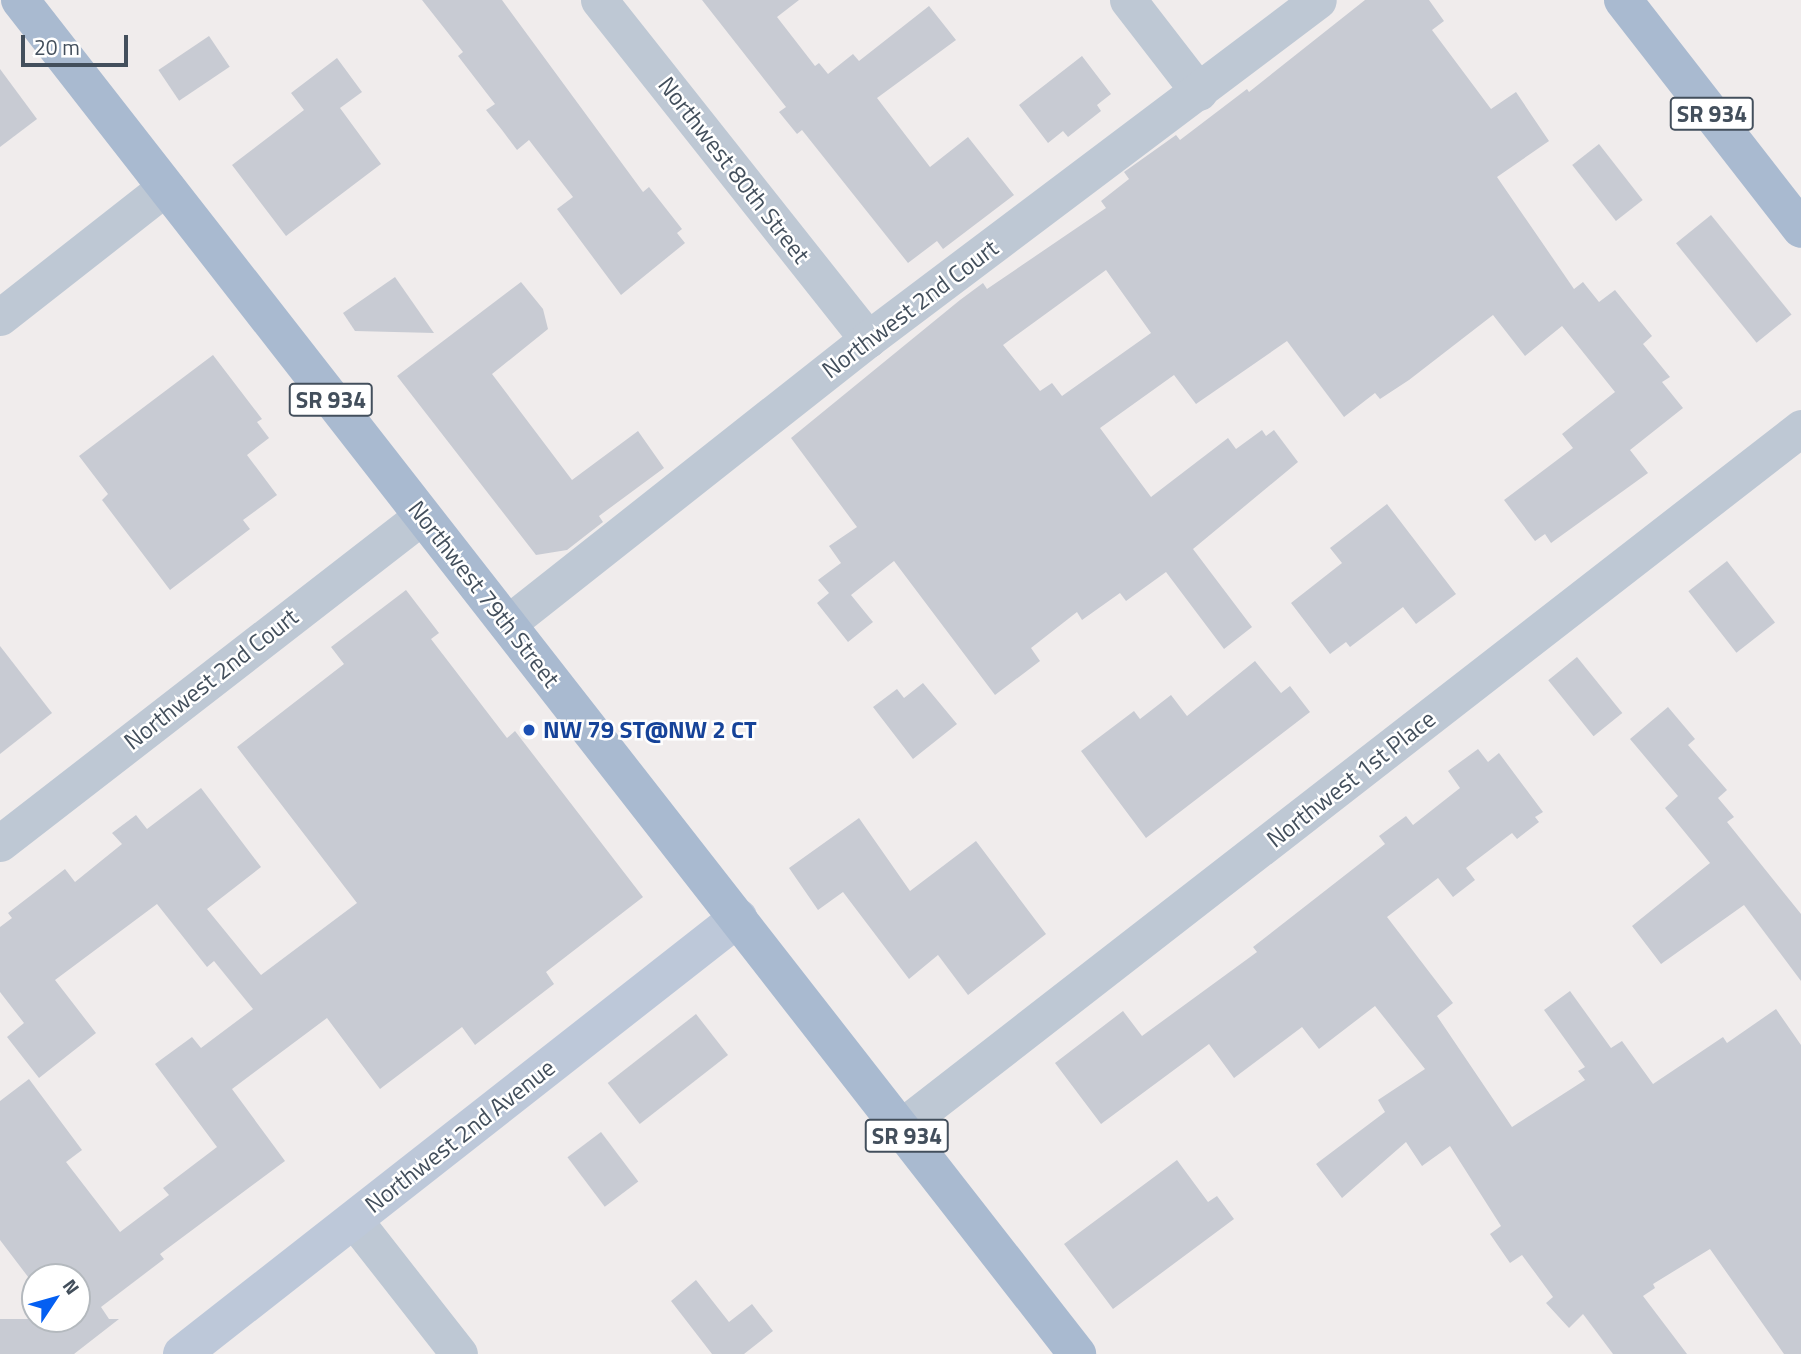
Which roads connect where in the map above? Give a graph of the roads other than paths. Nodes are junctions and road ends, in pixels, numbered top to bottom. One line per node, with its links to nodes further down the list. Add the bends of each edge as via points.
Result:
1 (19, 0): 7 (main road, Northwest 79th Street / SR 934)
2 (599, 0): 10 (street, Northwest 80th Street)
3 (1128, 0): 6 (street)
4 (1318, 0): 6 (street, Northwest 2nd Court)
5 (1623, 0): 8 (main road, SR 934)
6 (1199, 92): 10 (street, Northwest 2nd Court)
7 (166, 187): 9 (street); 12 (main road, Northwest 79th Street / SR 934)
8 (1801, 229)
9 (0, 317)
10 (869, 339): 13 (street, Northwest 2nd Court)
11 (1801, 428): 16 (street, Northwest 1st Place)
12 (422, 516): 13 (main road, Northwest 79th Street / SR 934); 14 (street, Northwest 2nd Court)
13 (507, 624): 15 (main road, Northwest 79th Street / SR 934)
14 (0, 843)
15 (738, 918): 16 (main road, Northwest 79th Street / SR 934); 17 (street, Northwest 2nd Avenue)
16 (900, 1128): 20 (main road, Northwest 79th Street / SR 934)
17 (354, 1220): 18 (street, Northwest 2nd Avenue); 19 (street)
18 (181, 1354)
19 (459, 1354)
20 (1077, 1354)

